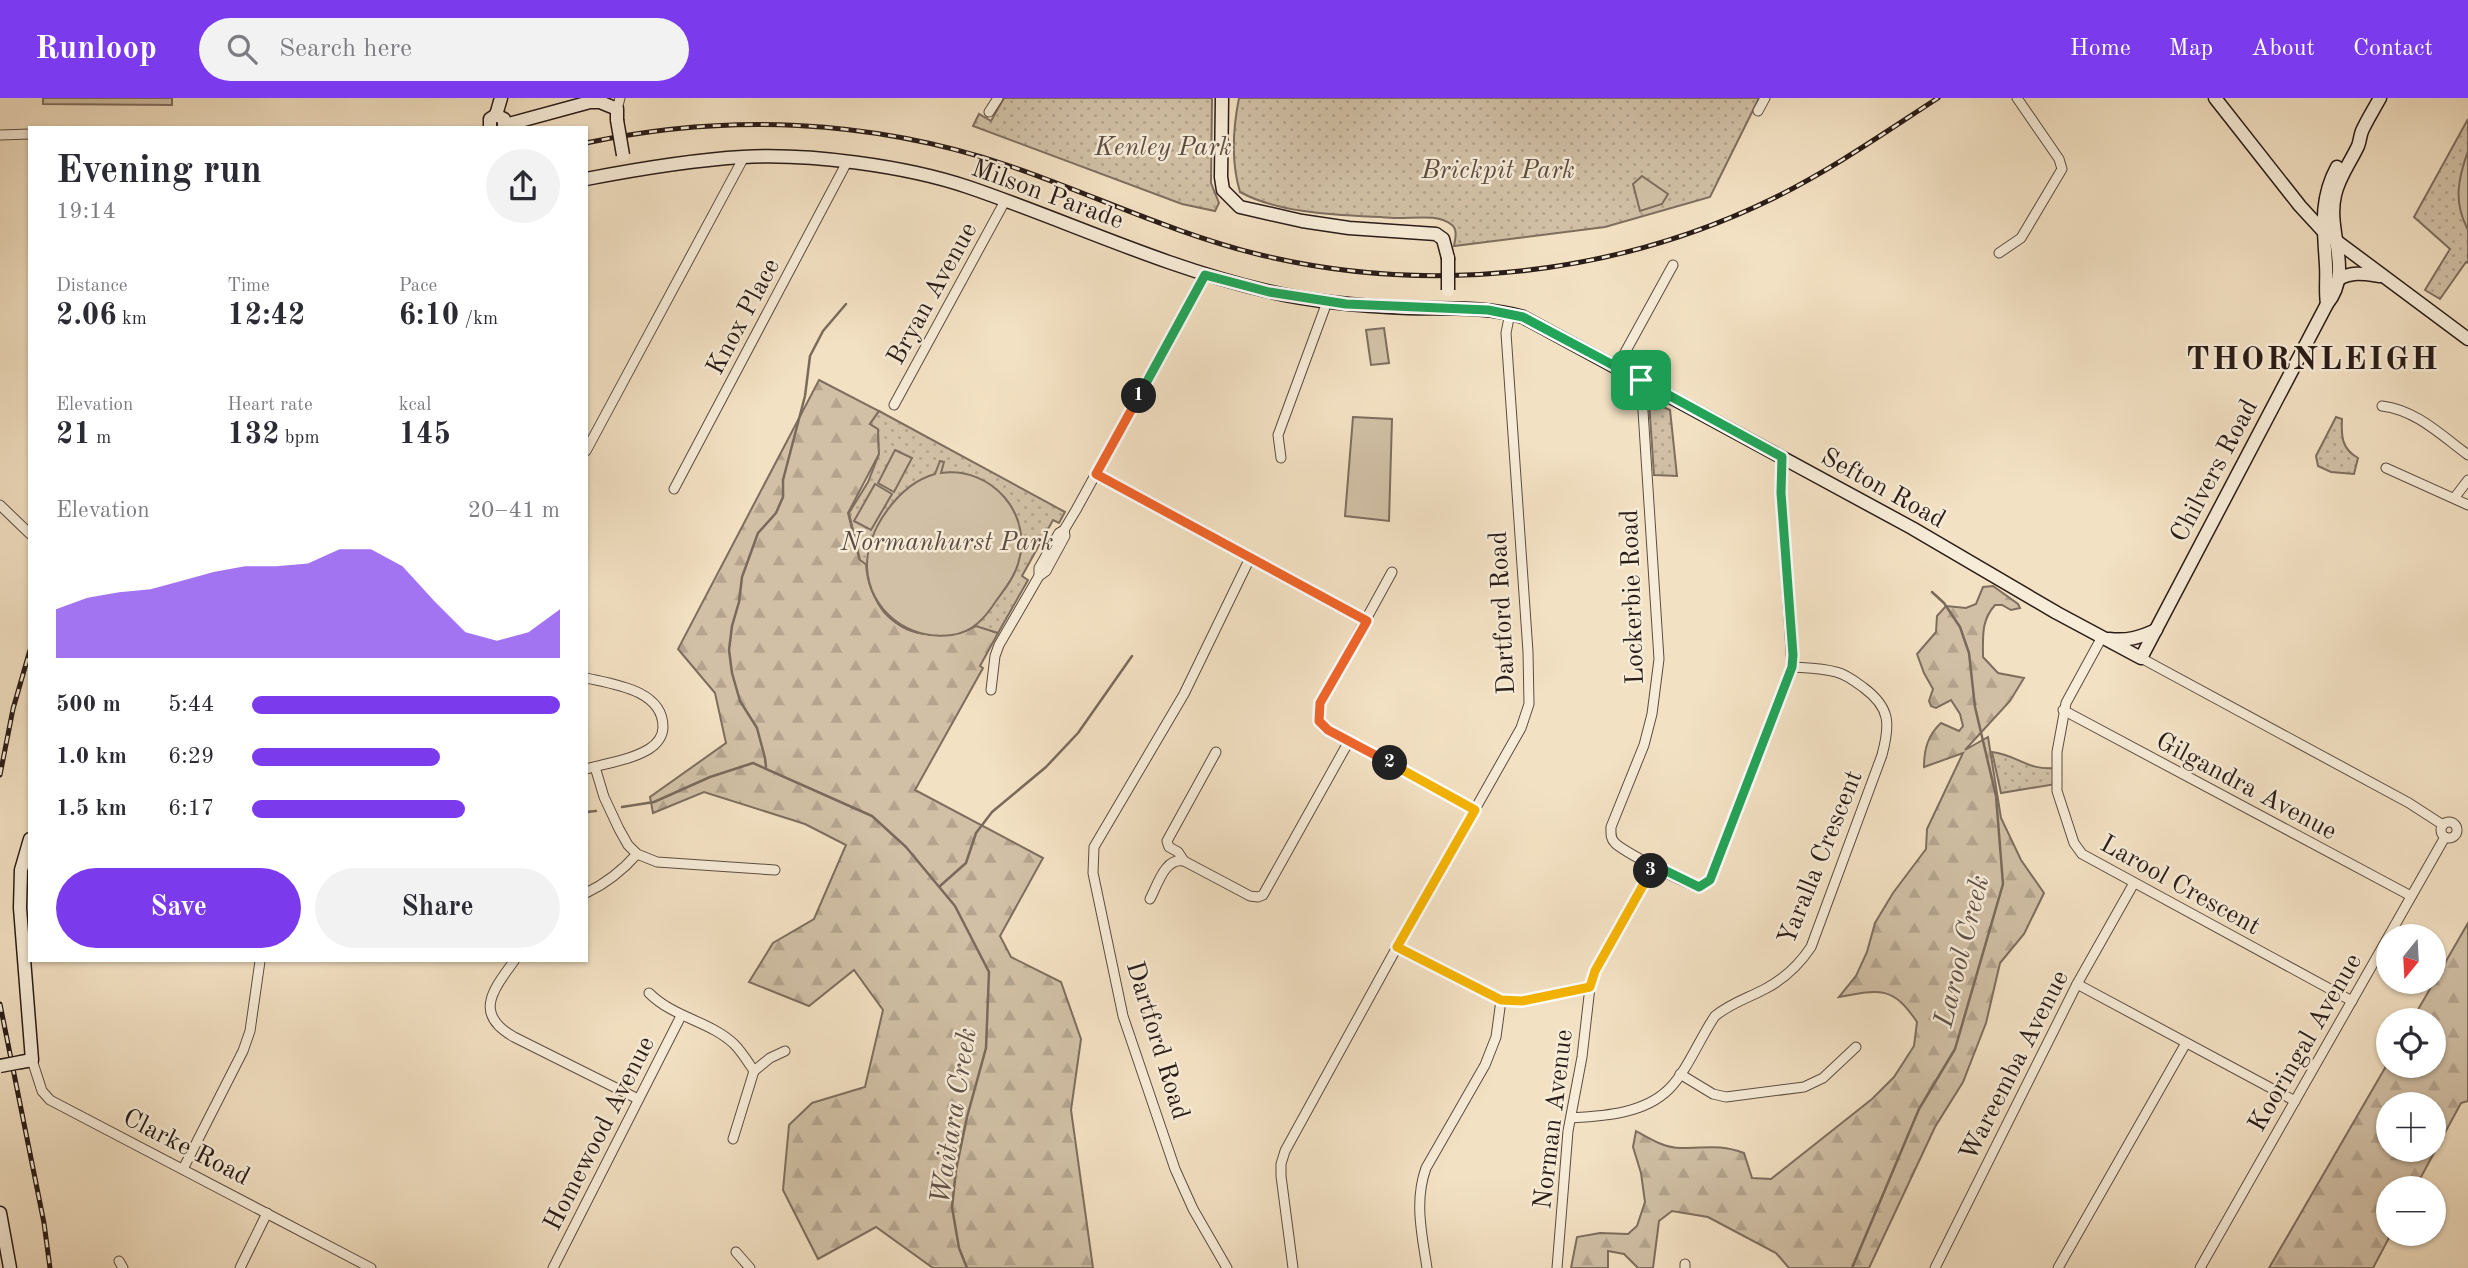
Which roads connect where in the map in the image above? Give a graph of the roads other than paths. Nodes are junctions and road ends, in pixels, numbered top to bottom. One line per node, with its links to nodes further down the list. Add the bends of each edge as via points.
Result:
1 (501, 98): 11 (street)
2 (998, 98): 10 (street)
3 (1223, 98): 32 (street, bridge, via 1223,190 1240,207 1349,228 1436,234 1443,239 1448,258)
4 (1765, 98): 9 (street)
5 (2017, 98): 24 (street, via 2062,169 2021,238)
6 (2215, 98): 22 (street)
7 (2380, 98): 14 (street)
8 (618, 109): 11 (street, via 590,102); 18 (street, bridge)
9 (1758, 111)
10 (989, 112)
11 (502, 123): 12 (street, via 490,119)
12 (490, 126)
13 (28, 134): 15 (street)
14 (2361, 134): 21 (street, via 2341,178); 22 (street, Chilvers Road, via 2353,140 2329,185 2323,202)
15 (0, 135)
16 (744, 157): 17 (street, Milson Parade); 18 (street, Milson Parade); 39 (street)
17 (847, 162): 20 (street, Milson Parade, via 966,186); 46 (street, Knox Place)
18 (626, 171): 19 (street, Milson Parade)
19 (588, 179)
20 (1005, 201): 27 (street, Milson Parade); 37 (street, Bryan Avenue)
21 (2333, 210): 22 (street); 23 (street, Chilvers Road)
22 (2323, 231): 23 (street); 26 (street, Chilvers Road)
23 (2337, 242): 26 (street); 28 (street); 29 (street, Chilvers Road)
24 (1998, 253)
25 (1673, 265): 35 (street)
26 (2326, 265): 31 (street, Chilvers Road)
27 (1205, 275): 30 (street, Milson Parade); 44 (street)
28 (2384, 276): 29 (street, via 2356,273); 34 (street)
29 (2339, 279): 31 (street, Chilvers Road, via 2337,293)
30 (1327, 302): 32 (street, Milson Parade); 42 (street, via 1278,435)
31 (2327, 304): 54 (street, Chilvers Road)
32 (1449, 309): 33 (street, Sefton Road)
33 (1510, 313): 35 (street, Sefton Road); 64 (street, Dartford Road, via 1506,333 1529,704 1521,728)
34 (2468, 339)
35 (1617, 367): 36 (street, Sefton Road)
36 (1641, 380): 41 (street, Sefton Road); 72 (street, Lockerbie Road, via 1659,659 1653,714 1610,836)
37 (894, 405)
38 (2382, 406): 40 (street, via 2421,420)
39 (588, 447)
40 (2468, 455)
41 (1782, 457): 55 (street, Sefton Road); 57 (street)
42 (1281, 458)
43 (2385, 468): 47 (street)
44 (1096, 474): 51 (street); 59 (street, via 1046,571 999,645)
45 (2468, 480): 47 (street)
46 (674, 489)
47 (2455, 497): 49 (street)
48 (0, 505): 50 (street)
49 (2468, 505)
50 (28, 532)
51 (1250, 558): 53 (street); 107 (street, Dartford Road, via 1184,694 1094,847 1093,873 1123,1016 1175,1169)
52 (1392, 572): 53 (street)
53 (1367, 621): 61 (street, via 1318,712 1328,730)
54 (2156, 630): 55 (street, Sefton Road, via 2127,640); 56 (street, Chilvers Road)
55 (2102, 638): 56 (street, Sefton Road); 60 (street, Larool Crescent)
56 (2141, 658): 65 (street, Sefton Road)
57 (1792, 667): 72 (street, via 1710,880 1699,887); 93 (street, Yaralla Crescent, via 1840,672 1878,698 1888,724 1884,747 1811,947 1778,982 1715,1016)
58 (588, 679): 63 (street, via 639,692 655,704 663,724 662,736 651,748)
59 (991, 690)
60 (2063, 710): 74 (street, Larool Crescent, via 2056,784 2074,843 2082,854); 76 (street, Gilgandra Avenue)
61 (1349, 741): 64 (street); 71 (street, via 1263,895 1250,896)
62 (1216, 752): 71 (street, via 1167,841)
63 (590, 768): 70 (street, via 619,829)
64 (1475, 810): 78 (street, Dartford Road)
65 (2443, 825): 66 (street, via 2452,822); 67 (street)
66 (2457, 833): 67 (street); 68 (street)
67 (2445, 837): 76 (street, Kooringal Avenue)
68 (2468, 839)
69 (28, 846): 90 (street, via 21,870 20,908)
70 (637, 854): 73 (street, via 657,862); 75 (street, via 623,871)
71 (1184, 861): 77 (street, via 1170,862)
72 (1654, 865): 82 (street, Norman Avenue)
73 (775, 870)
74 (2134, 883): 81 (street, Wareemba Avenue); 85 (street, Larool Crescent)
75 (588, 891)
76 (2411, 896): 85 (street, Kooringal Avenue)
77 (1150, 899)
78 (1397, 947): 84 (street); 108 (street, Dartford Road, via 1281,1164)
79 (260, 962): 98 (street, via 243,1051)
80 (513, 962): 94 (street, via 494,991 489,1009 497,1025)
81 (2077, 984): 87 (street); 111 (street, Wareemba Avenue)
82 (1590, 987): 84 (street, via 1522,1001); 96 (street, Norman Avenue)
83 (649, 993): 86 (street)
84 (1501, 1000): 109 (street, via 1496,1037 1485,1065 1420,1185)
85 (2352, 1001): 95 (street, Kooringal Avenue)
86 (681, 1016): 92 (street, via 736,1045); 94 (street, Homewood Avenue)
87 (2186, 1043): 95 (street); 112 (street)
88 (1856, 1047): 93 (street, via 1823,1078 1804,1087 1726,1097)
89 (785, 1051): 92 (street)
90 (27, 1061): 91 (street, bridge); 98 (street, Clarke Road, via 50,1100)
91 (0, 1066)
92 (754, 1071): 97 (street)
93 (1680, 1074): 96 (street, Yaralla Crescent, via 1652,1102 1619,1113)
94 (638, 1099): 105 (street, Homewood Avenue)
95 (2295, 1101): 113 (street, Kooringal Avenue)
96 (1571, 1118): 110 (street, Norman Avenue)
97 (733, 1139)
98 (184, 1169): 100 (street, Clarke Road)
99 (0, 1213): 102 (street)
100 (267, 1213): 103 (street); 104 (street, Clarke Road)
101 (736, 1252): 106 (street)
102 (10, 1268)
103 (240, 1268)
104 (371, 1268)
105 (553, 1268)
106 (750, 1268)
107 (1227, 1268)
108 (1293, 1268)
109 (1427, 1268)
110 (1557, 1268)
111 (1935, 1268)
112 (2058, 1268)
113 (2200, 1268)

